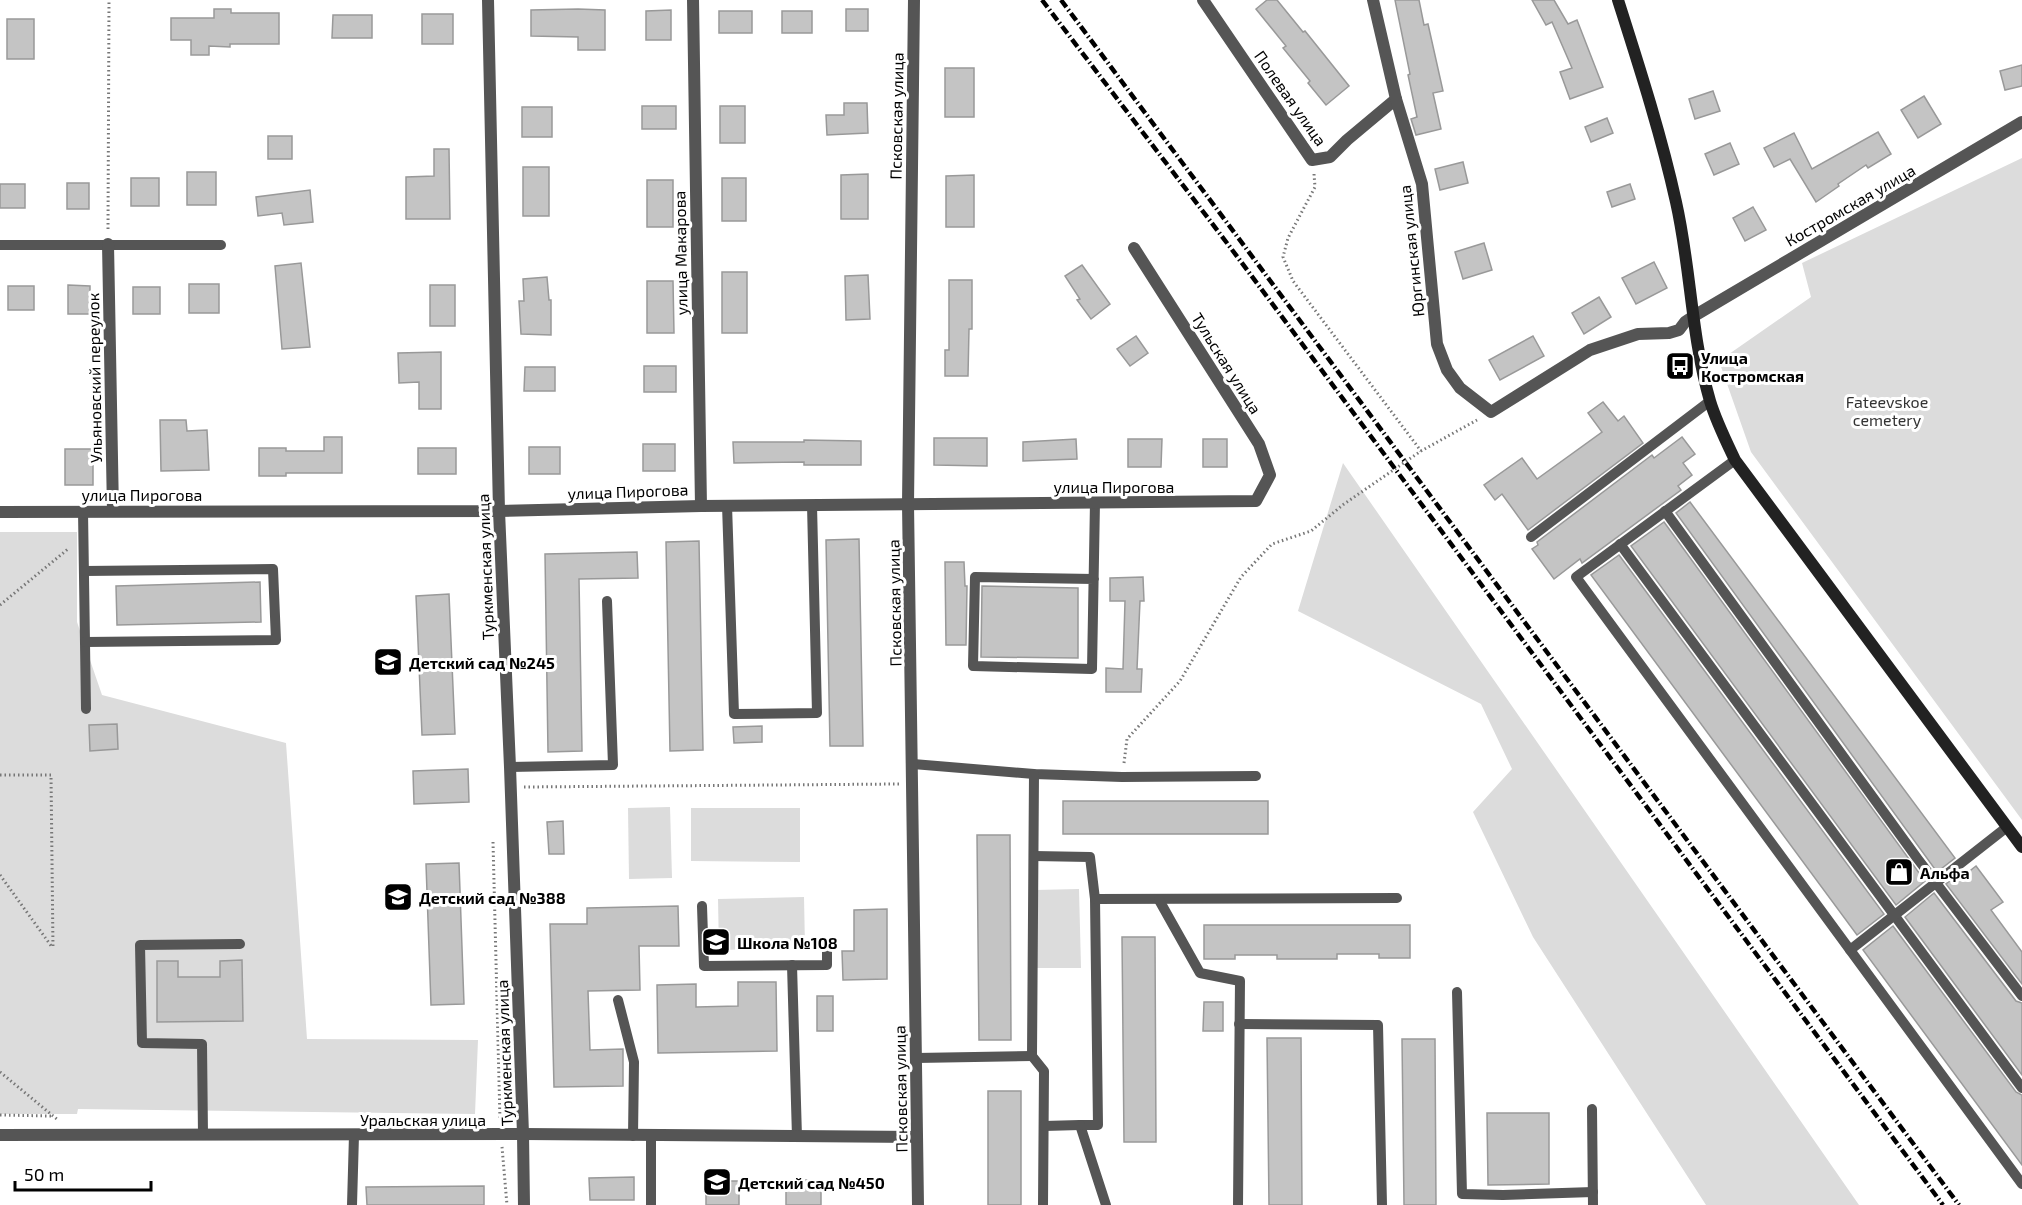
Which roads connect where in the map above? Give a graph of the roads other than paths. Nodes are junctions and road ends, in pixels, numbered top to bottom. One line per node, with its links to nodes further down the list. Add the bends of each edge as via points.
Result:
1 (488, 0): 25 (street, Туркменская улица)
2 (693, 0): 22 (street, улица Макарова)
3 (914, 0): 19 (street, Псковская улица)
4 (1203, 0): 7 (street, Полевая улица, via 1312,160 1330,157)
5 (1373, 0): 7 (street, Юргинская улица)
6 (1618, 0): 13 (street, via 1677,203)
7 (1396, 99): 15 (street, Юргинская улица, via 1422,184 1437,344 1447,370 1460,388)
8 (2022, 122): 13 (street, Костромская улица)
9 (108, 244): 10 (lane); 11 (lane); 24 (street, Ульяновский переулок)
10 (0, 245)
11 (221, 246)
12 (1134, 248): 17 (street, Тульская улица, via 1258,444 1270,475)
13 (1694, 316): 14 (street); 15 (street, Костромская улица, via 1679,330 1638,334 1590,350)
14 (1710, 401): 16 (street); 28 (lane)
15 (1491, 412)
16 (1735, 460): 26 (lane); 39 (street)
17 (1256, 501): 18 (street, улица Пирогова)
18 (1095, 502): 19 (street, улица Пирогова); 31 (lane)
19 (908, 504): 21 (street, улица Пирогова); 35 (street, Псковская улица)
20 (727, 505): 21 (street, улица Пирогова); 21 (lane, via 734,714 817,712); 22 (street, улица Пирогова)
21 (812, 505)
22 (701, 506): 25 (street, улица Пирогова)
23 (83, 511): 24 (street, улица Пирогова); 27 (street, улица Пирогова); 30 (lane)
24 (114, 511): 25 (street, улица Пирогова)
25 (499, 511): 36 (street, Туркменская улица)
26 (1665, 511): 29 (lane); 42 (lane, via 1915,859)
27 (0, 512)
28 (1530, 537)
29 (1620, 544): 47 (lane); 50 (lane, via 1576,577)
30 (84, 571): 33 (lane); 33 (lane, via 273,569 276,640)
31 (1094, 579): 31 (lane, via 1092,669 973,666 975,577)
32 (607, 601): 36 (lane, via 613,765)
33 (85, 642): 34 (lane)
34 (86, 709)
35 (913, 764): 37 (lane); 57 (street, Псковская улица)
36 (510, 767): 62 (street, Туркменская улица)
37 (1034, 774): 38 (lane); 41 (lane)
38 (1256, 776)
39 (2007, 826): 40 (street); 42 (lane)
40 (2022, 847)
41 (1034, 856): 44 (lane, via 1090,856); 56 (lane)
42 (1937, 882): 47 (lane); 53 (lane)
43 (1397, 898): 45 (lane)
44 (1095, 899): 45 (lane); 60 (lane, via 1098,1125)
45 (1159, 900): 55 (lane, via 1200,973 1240,981)
46 (702, 906): 51 (lane, via 704,966)
47 (1894, 916): 50 (lane); 58 (lane)
48 (827, 943): 51 (lane, via 827,965)
49 (240, 944): 64 (lane, via 140,945 142,1042 202,1044)
50 (1850, 950): 70 (lane)
51 (792, 965): 68 (lane)
52 (1457, 992): 72 (lane, via 1462,1194)
53 (2022, 996)
54 (618, 1000): 66 (lane, via 634,1062)
55 (1239, 1024): 79 (lane); 80 (lane, via 1378,1025)
56 (1032, 1056): 57 (lane); 61 (lane, via 1044,1071)
57 (916, 1058): 69 (street, Псковская улица)
58 (2022, 1088)
59 (1592, 1109): 71 (lane)
60 (1080, 1125): 61 (lane); 78 (lane)
61 (1044, 1126): 77 (lane)
62 (523, 1134): 65 (street, Уральская улица); 66 (street, Уральская улица); 74 (street, Туркменская улица)
63 (0, 1135): 64 (street, Уральская улица)
64 (203, 1135): 65 (street, Уральская улица)
65 (354, 1136): 73 (lane)
66 (633, 1136): 67 (street, Уральская улица)
67 (651, 1136): 68 (street, Уральская улица); 75 (lane)
68 (797, 1137): 69 (street, Уральская улица)
69 (917, 1137): 76 (street, Псковская улица)
70 (2022, 1184)
71 (1593, 1192): 72 (lane); 81 (lane)
72 (1503, 1200)
73 (352, 1205)
74 (524, 1205)
75 (651, 1205)
76 (918, 1205)
77 (1043, 1205)
78 (1106, 1205)
79 (1238, 1205)
80 (1382, 1205)
81 (1593, 1205)

